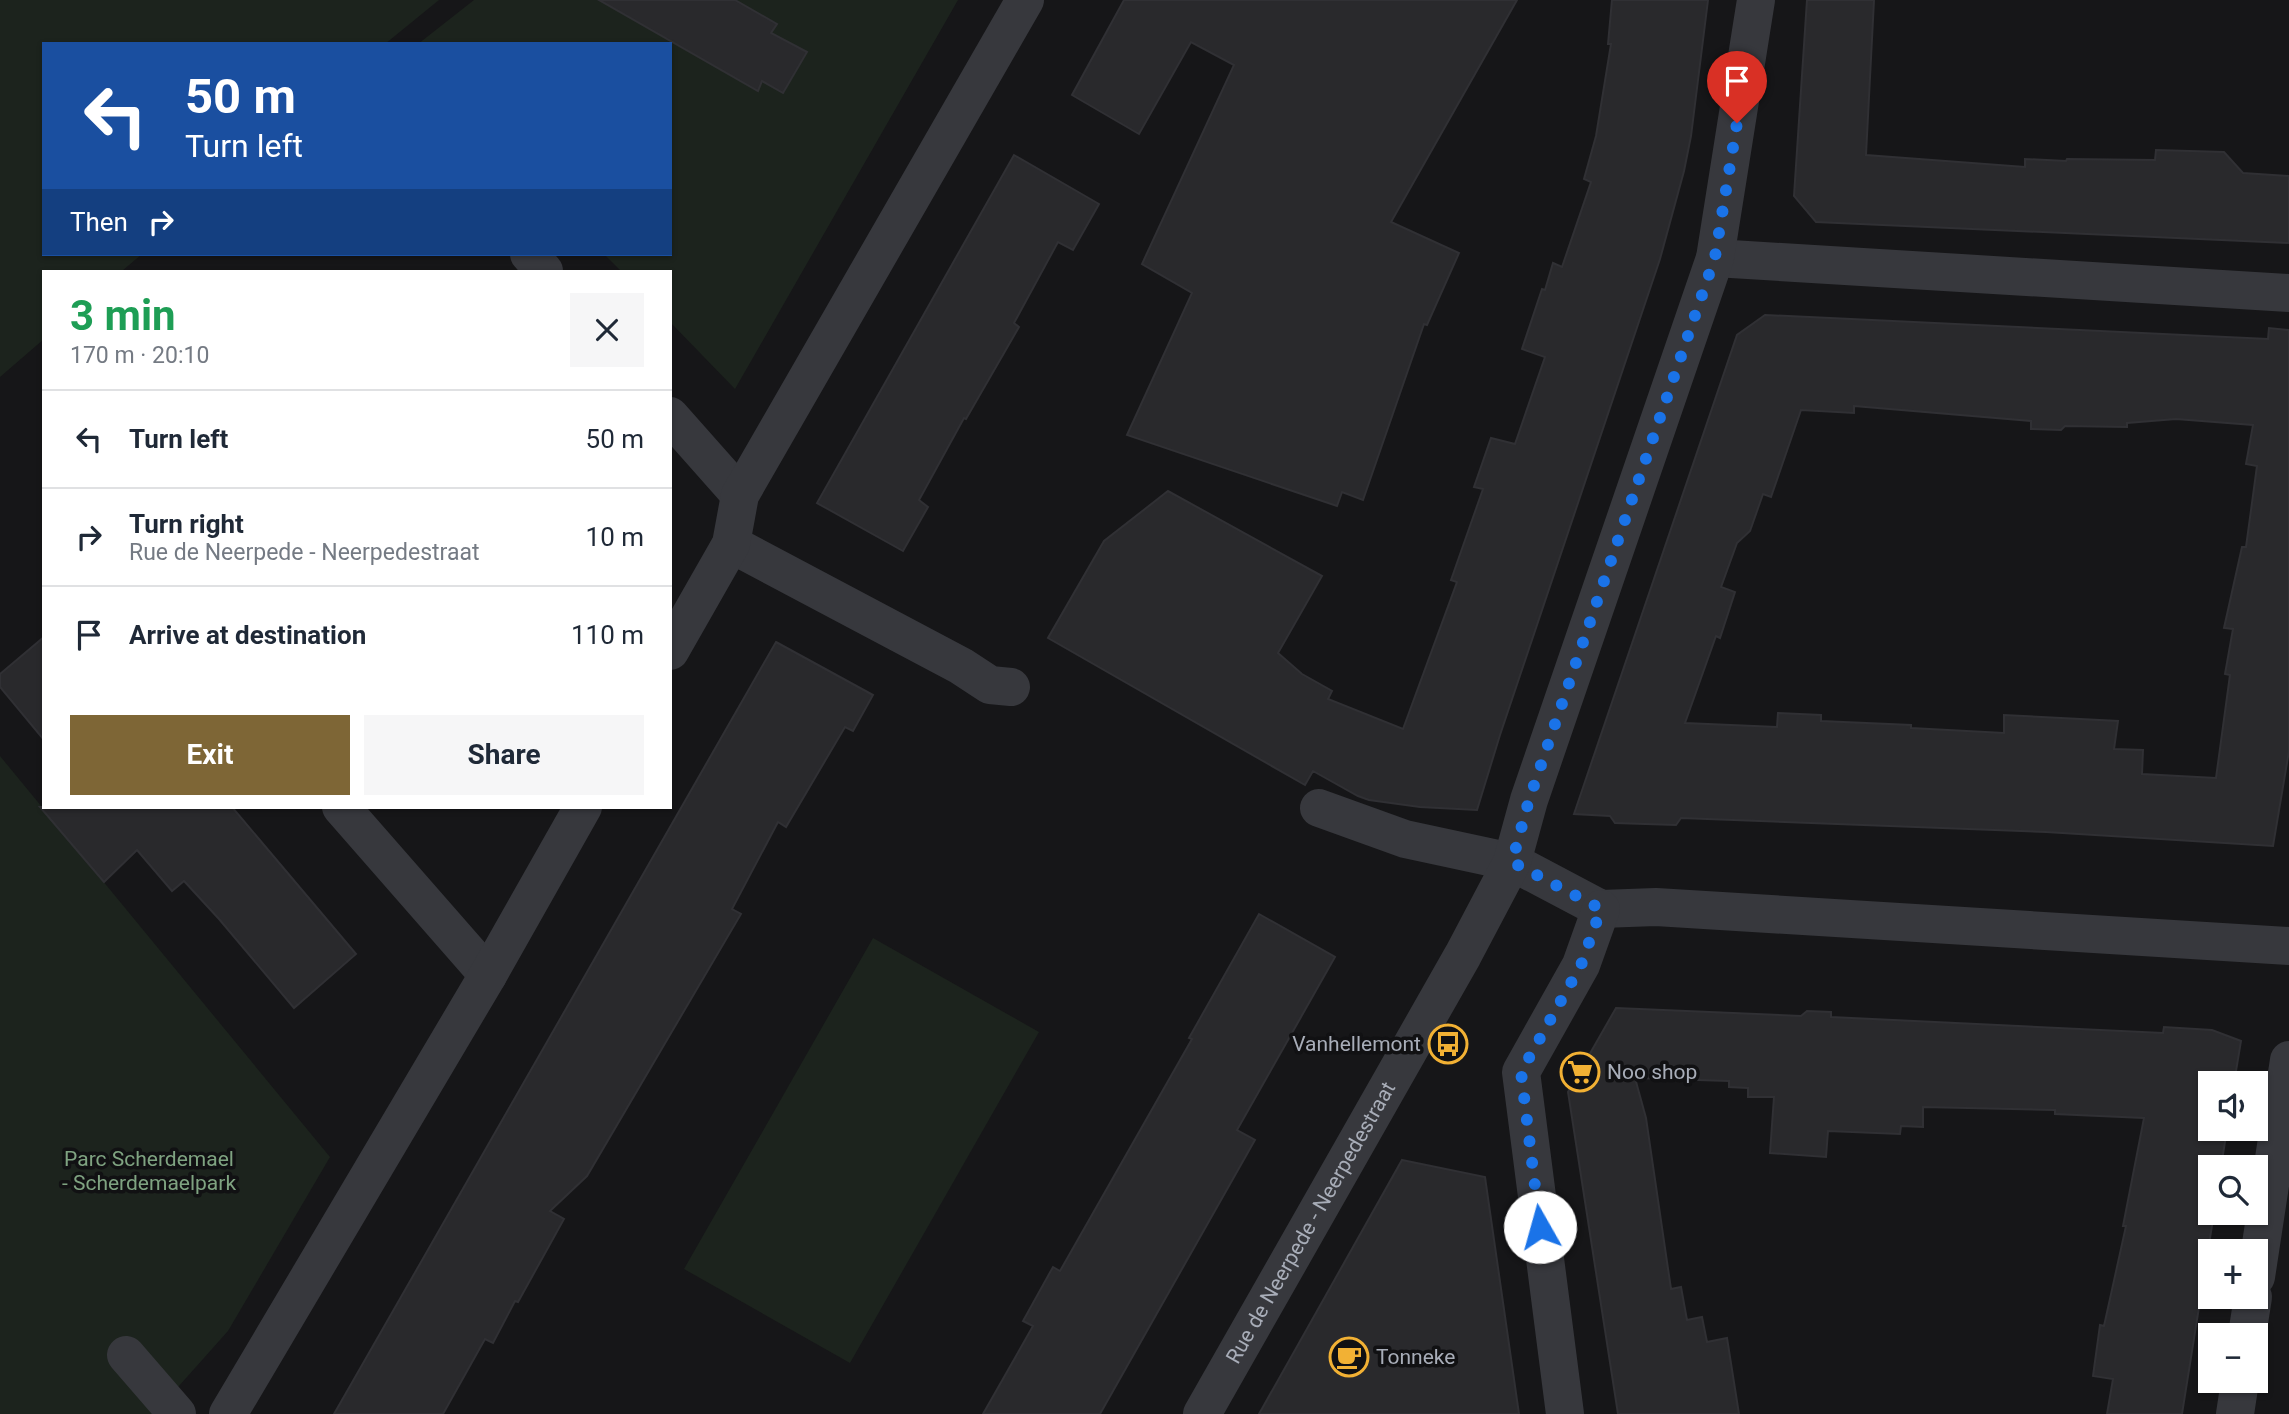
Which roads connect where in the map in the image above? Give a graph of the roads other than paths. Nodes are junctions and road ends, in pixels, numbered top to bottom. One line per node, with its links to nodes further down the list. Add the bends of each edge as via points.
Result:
1 (1025, 0): 8 (street)
2 (1756, 0): 4 (street, Rue de Neerpede - Neerpedestraat)
3 (531, 256): 5 (street)
4 (1715, 257): 6 (street); 15 (street, Rue de Neerpede - Neerpedestraat, via 1529,800)
5 (543, 270)
6 (2289, 293)
7 (672, 418): 8 (street)
8 (740, 495): 9 (street)
9 (730, 544): 10 (street); 11 (street, via 990,685)
10 (672, 647)
11 (1011, 687)
12 (1319, 808): 15 (street, via 1405,839)
13 (343, 809): 18 (street)
14 (582, 809): 18 (street)
15 (1512, 862): 16 (street); 25 (street, Rue de Neerpede - Neerpedestraat)
16 (1601, 909): 17 (street, via 1656,907); 26 (street, via 1581,965 1521,1072)
17 (2289, 946)
18 (488, 975): 24 (street)
19 (2289, 1060): 20 (street)
20 (2262, 1239)
21 (126, 1355): 23 (street)
22 (2238, 1393): 27 (street)
23 (177, 1414)
24 (228, 1414)
25 (1202, 1414)
26 (1565, 1414)
27 (2235, 1414)

